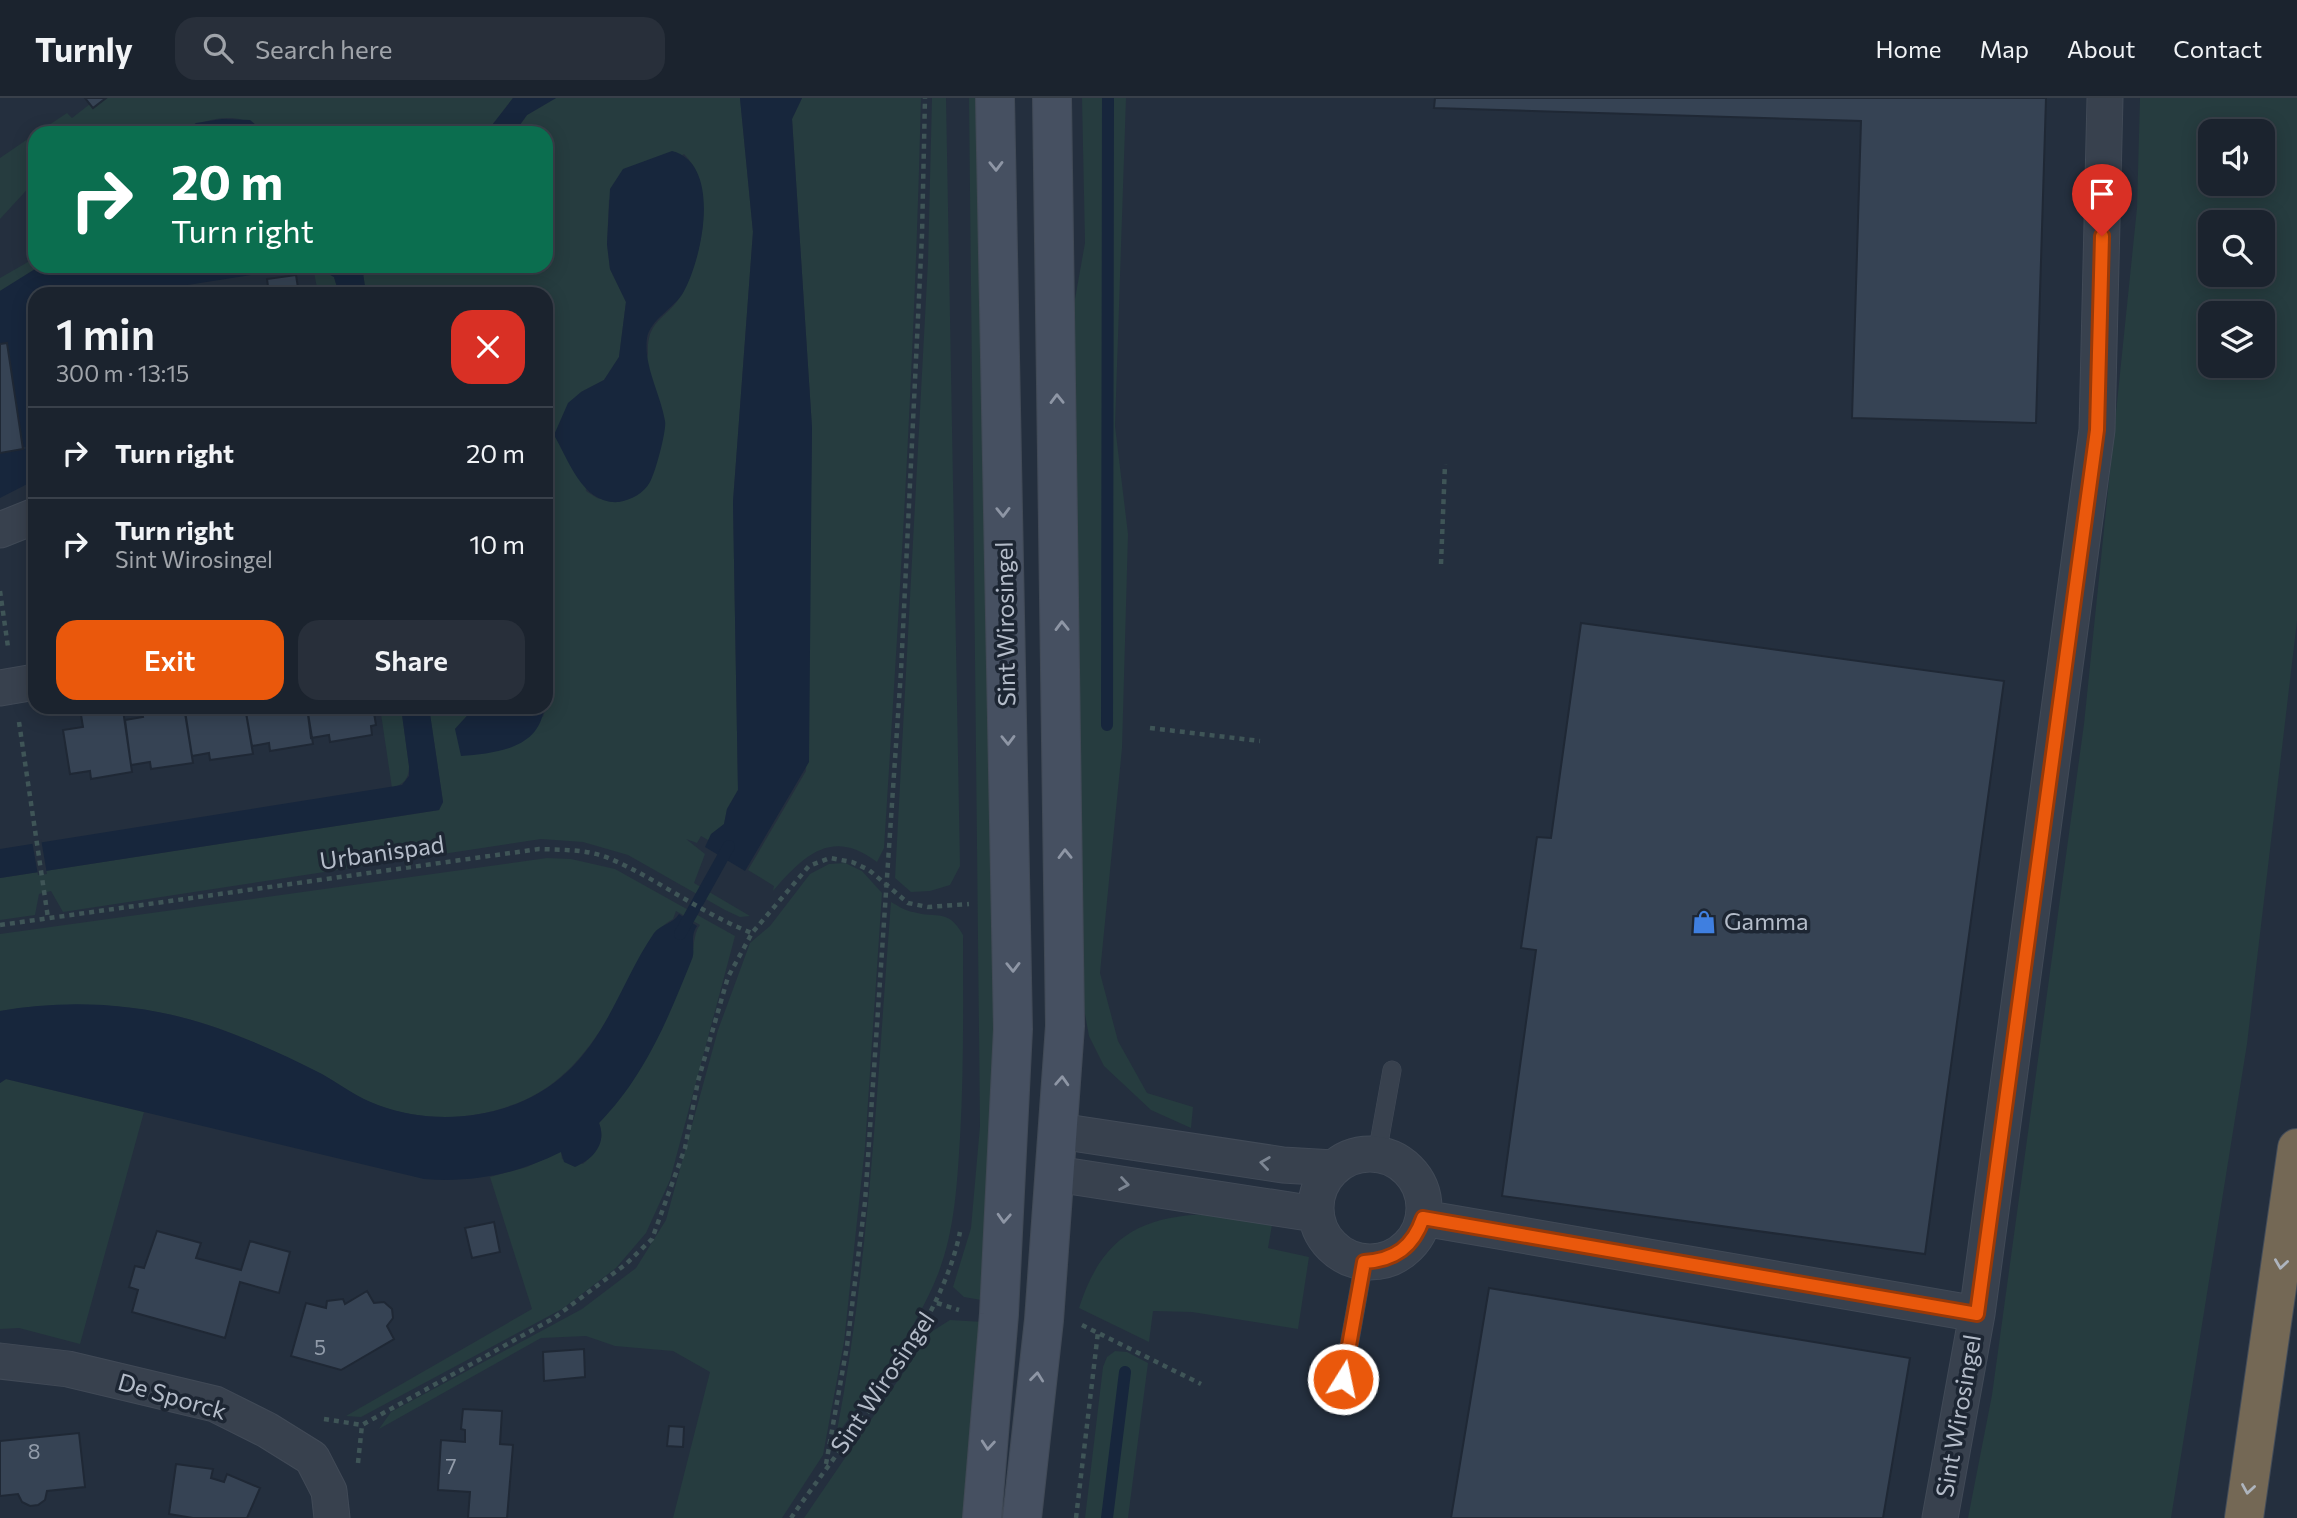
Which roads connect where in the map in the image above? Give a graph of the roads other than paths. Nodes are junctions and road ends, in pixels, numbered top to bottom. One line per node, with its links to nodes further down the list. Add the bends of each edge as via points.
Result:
1 (995, 98): 11 (main road, Sint Wirosingel, one-way to 11, via 1012,928)
2 (1052, 98): 9 (main road, one-way to 2, via 1066,1026)
3 (2105, 98): 18 (street, Sint Wirosingel, via 2097,430)
4 (28, 519): 5 (street)
5 (0, 530)
6 (28, 683): 7 (street)
7 (0, 688)
8 (1392, 1070): 12 (lane)
9 (1059, 1131): 11 (main road); 13 (street, one-way to 9, via 1269,1163); 14 (main road)
10 (2297, 1148): 25 (highway, one-way to 25)
11 (1007, 1150): 14 (main road); 22 (main road, Sint Wirosingel, one-way to 22)
12 (1377, 1154): 13 (street, via 1346,1159); 16 (street, via 1394,1160 1413,1177 1423,1200)
13 (1333, 1168): 15 (street, via 1320,1189)
14 (1056, 1174): 15 (street, one-way to 15); 23 (main road, one-way to 14)
15 (1315, 1214): 17 (street, via 1331,1246)
16 (1423, 1218): 17 (street, via 1418,1233 1402,1251); 18 (street, Sint Wirosingel)
17 (1364, 1262): 20 (lane)
18 (1977, 1314): 24 (street, Sint Wirosingel)
19 (0, 1360): 21 (street, De Sporck, via 68,1369 215,1404 312,1458 329,1491)
20 (1343, 1379)
21 (332, 1518)
22 (982, 1518)
23 (1022, 1518)
24 (1940, 1518)
25 (2244, 1518)

